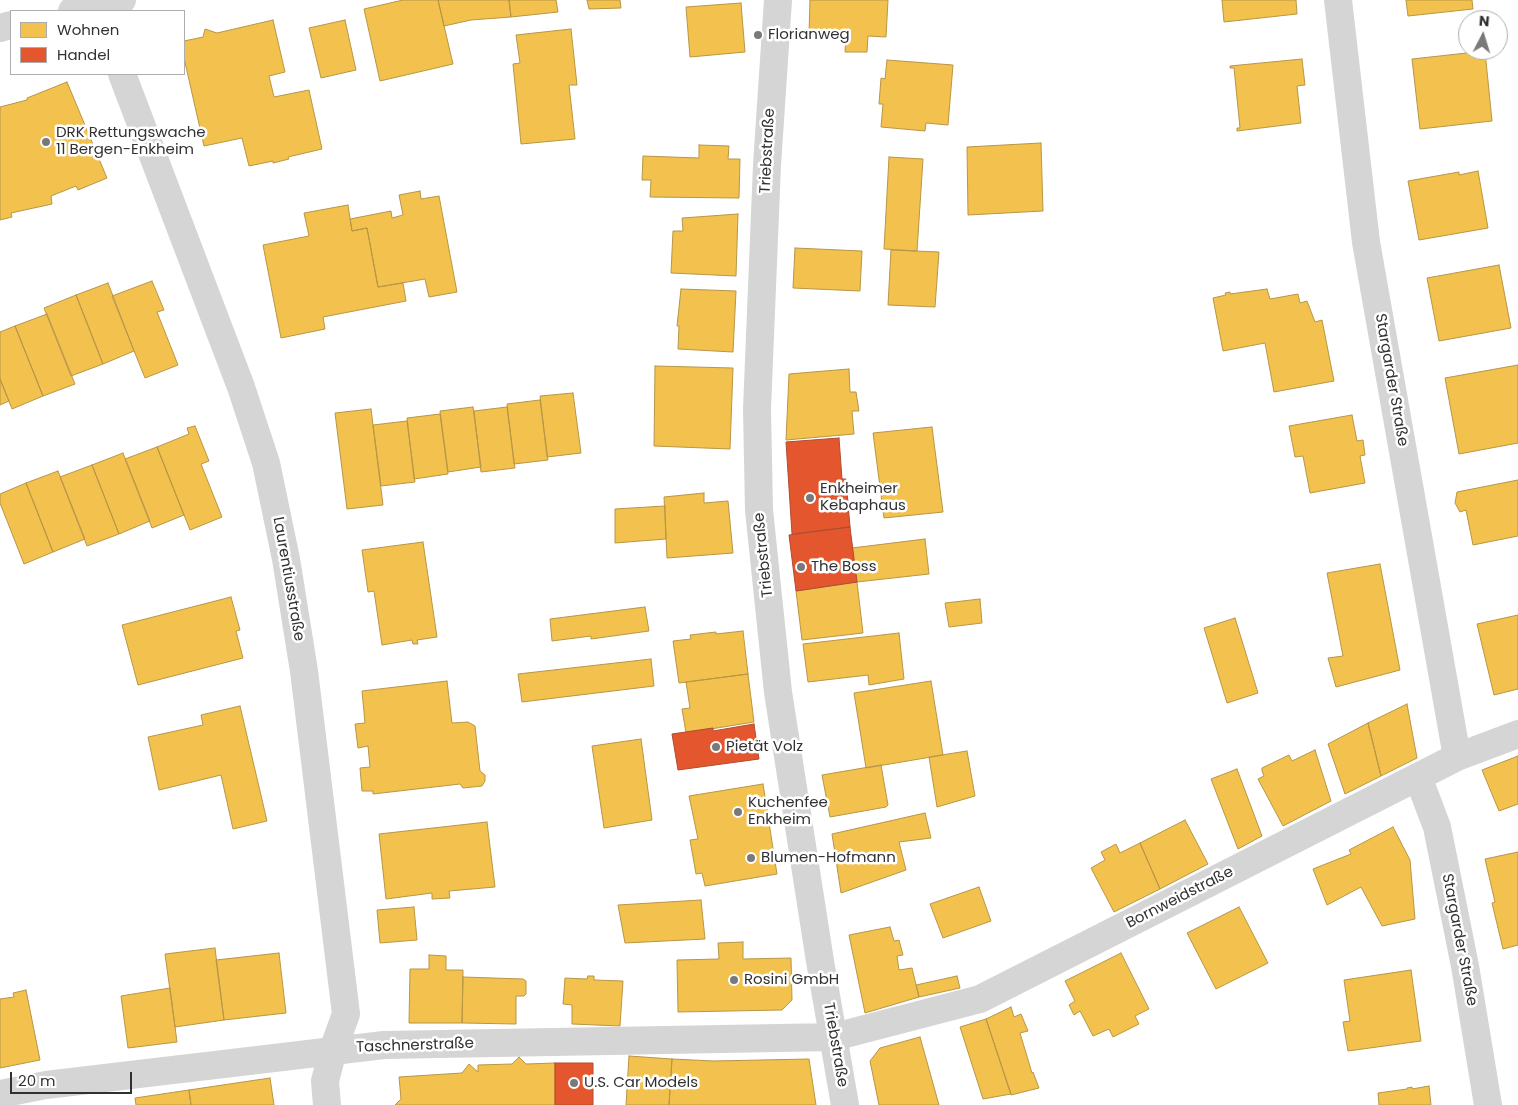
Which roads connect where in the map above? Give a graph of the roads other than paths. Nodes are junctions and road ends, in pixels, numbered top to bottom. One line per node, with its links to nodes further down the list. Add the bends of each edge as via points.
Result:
1 (122, 0): 4 (street)
2 (778, 0): 9 (street, Triebstraße, via 767,165 757,409 759,510 778,692)
3 (1338, 0): 7 (street, Stargarder Straße, via 1366,242)
4 (84, 8)
5 (122, 75): 10 (street, Laurentiusstraße, via 215,315 266,463 304,671 345,1004 346,1014)
6 (1518, 734): 7 (street, Bornweidstraße)
7 (1458, 757): 8 (street, Bornweidstraße)
8 (1418, 777): 9 (street, Bornweidstraße, via 980,999); 14 (street, Stargarder Straße, via 1437,827 1466,966)
9 (834, 1037): 10 (street, Taschnerstraße, via 384,1045); 13 (street, Triebstraße)
10 (333, 1050): 11 (street, Taschnerstraße, via 46,1085); 12 (street, Laurentiusstraße, via 325,1081)
11 (0, 1094)
12 (328, 1105)
13 (845, 1105)
14 (1488, 1105)

